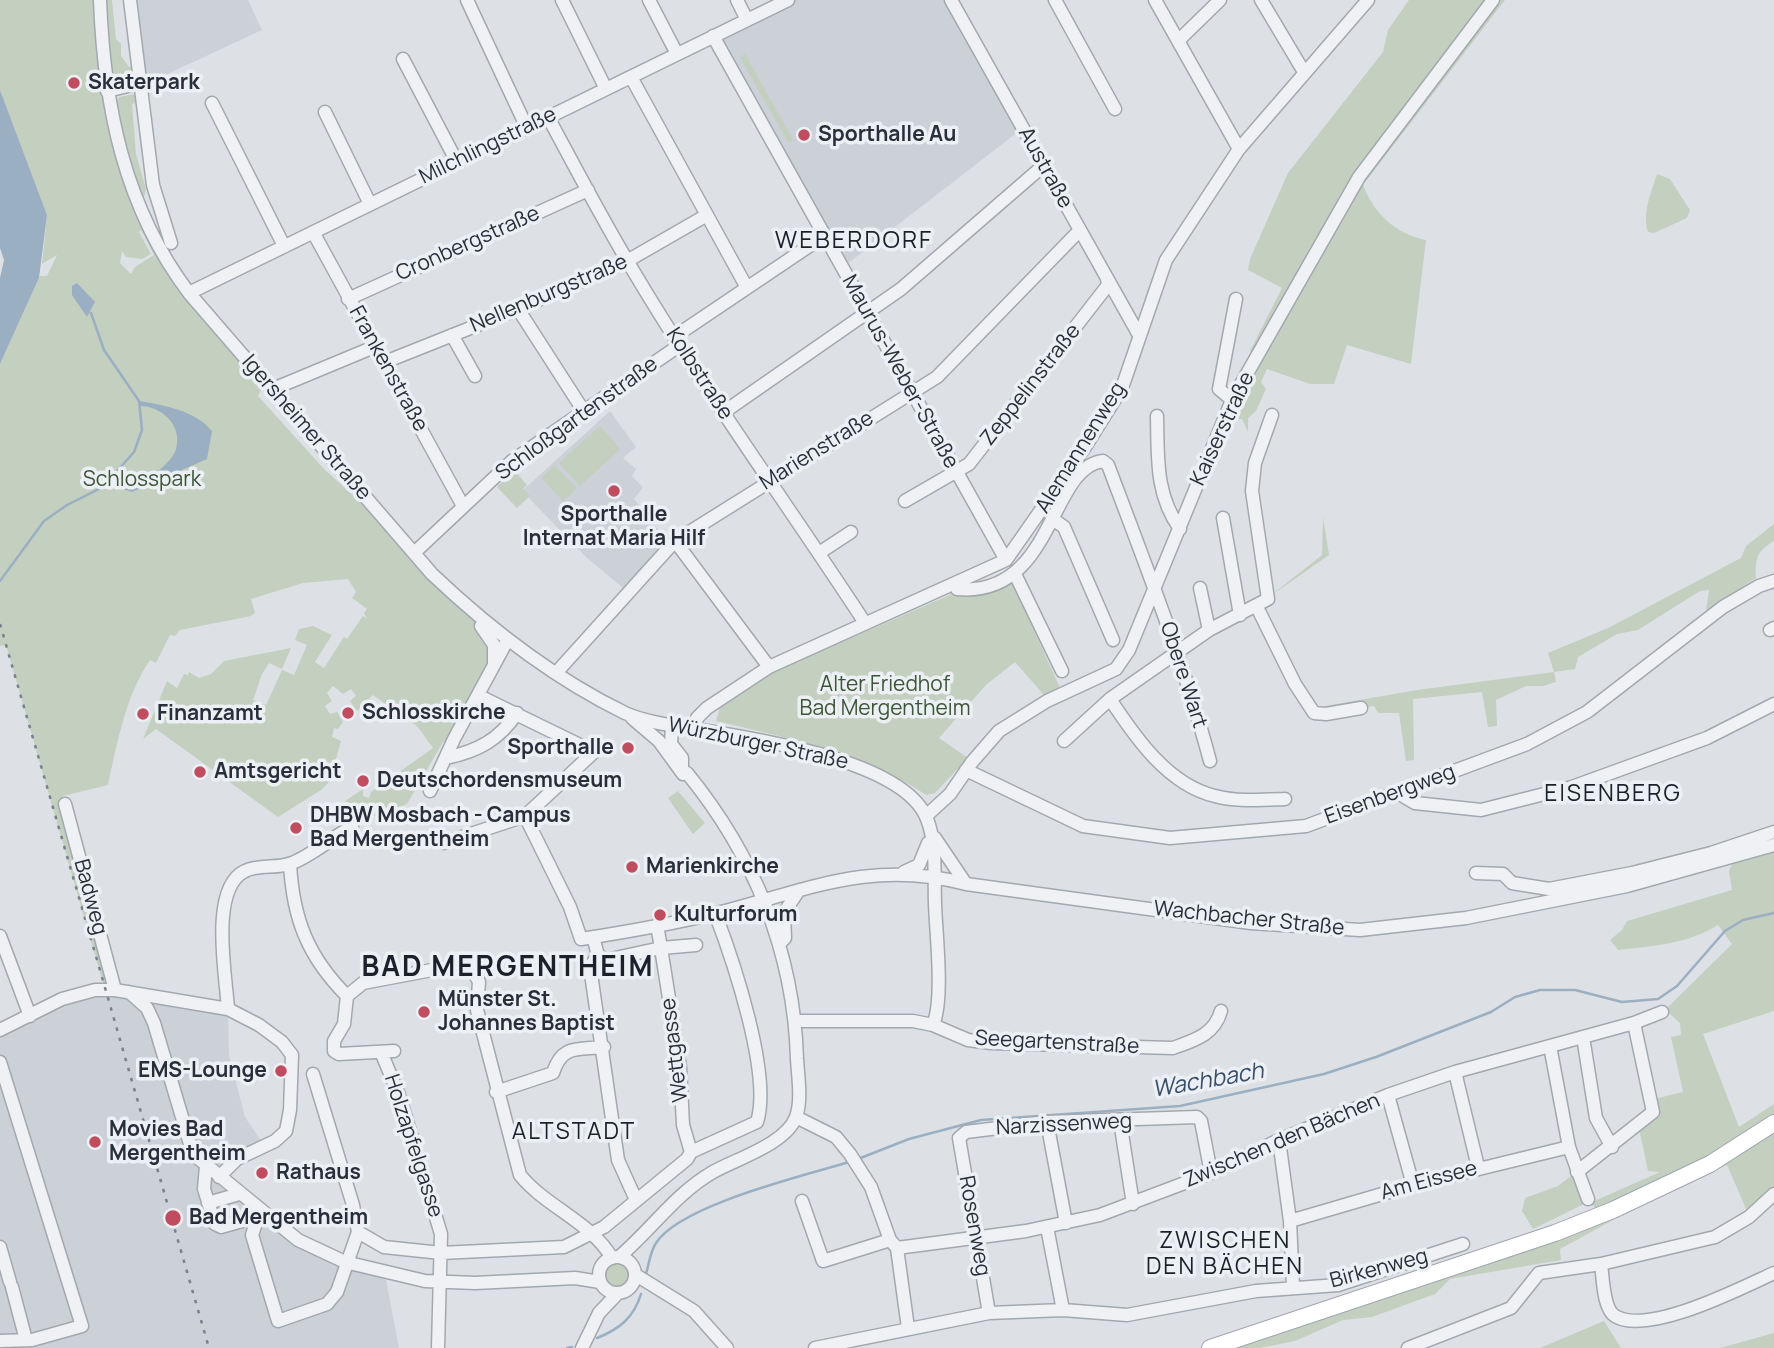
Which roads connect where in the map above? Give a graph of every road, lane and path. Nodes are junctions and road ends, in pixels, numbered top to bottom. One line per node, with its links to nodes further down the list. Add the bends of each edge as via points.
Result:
1 (100, 0): 24 (street, Igersheimer Straße)
2 (130, 0): 22 (street)
3 (467, 0): 29 (street)
4 (562, 0): 23 (street)
5 (649, 0): 18 (street)
6 (737, 0): 15 (street)
7 (788, 0): 15 (street, Milchlingstraße)
8 (951, 0): 32 (street, Austraße)
9 (1055, 0): 26 (street)
10 (1155, 0): 17 (street)
11 (1220, 0): 17 (street)
12 (1261, 0): 20 (street)
13 (1493, 0): 57 (street, Kaiserstraße, via 1359,177)
14 (1367, 1): 20 (street, Alemannenweg)
15 (747, 20): 16 (street, Milchlingstraße)
16 (713, 36): 18 (street, Milchlingstraße); 38 (street, Maurus-Weber-Straße)
17 (1178, 41): 30 (street)
18 (677, 54): 21 (street, Milchlingstraße)
19 (403, 59): 31 (street)
20 (1304, 72): 30 (street, Alemannenweg)
21 (631, 77): 23 (street, Milchlingstraße); 35 (street)
22 (140, 83): 24 (street); 39 (street, via 153,185)
23 (606, 89): 28 (street, Milchlingstraße)
24 (107, 91): 44 (street, Igersheimer Straße, via 133,194 158,247)
25 (212, 103): 40 (street)
26 (1115, 109)
27 (325, 113): 34 (street)
28 (548, 117): 29 (street, Milchlingstraße); 33 (street, Kolbstraße)
29 (527, 128): 31 (street, Milchlingstraße)
30 (1239, 149): 50 (street, Alemannenweg, via 1166,260)
31 (457, 162): 34 (street, Milchlingstraße)
32 (1043, 166): 36 (street, Austraße); 48 (street)
33 (588, 190): 41 (street, Kolbstraße); 45 (street, Cronbergstraße)
34 (370, 204): 37 (street, Milchlingstraße)
35 (707, 215): 41 (street, Nellenburgstraße); 43 (street)
36 (1080, 230): 42 (street, Austraße); 56 (street, Marienstraße, via 937,377)
37 (313, 232): 40 (street, Milchlingstraße); 45 (street, Frankenstraße)
38 (824, 236): 43 (street, Schloßgartenstraße); 48 (street, Maurus-Weber-Straße)
39 (171, 243)
40 (284, 246): 44 (street, Milchlingstraße)
41 (627, 261): 47 (street, Nellenburgstraße); 51 (street, Kolbstraße)
42 (1107, 279): 50 (street, Austraße); 62 (street, Zeppelinstraße, via 1108,285 1016,407 969,464)
43 (746, 286): 51 (street, Schloßgartenstraße)
44 (189, 293): 55 (street, Igersheimer Straße)
45 (348, 299): 52 (street, Frankenstraße)
46 (1236, 299): 57 (street, via 1219,389)
47 (519, 309): 49 (street, Nellenburgstraße); 58 (street)
48 (868, 314): 56 (street, Maurus-Weber-Straße); 59 (street)
49 (452, 335): 53 (street, Nellenburgstraße); 54 (street)
50 (1139, 335): 73 (street, Alemannenweg, via 1122,388)
51 (677, 341): 58 (street, Schloßgartenstraße); 59 (street, Kolbstraße)
52 (374, 347): 53 (street, Frankenstraße); 55 (street)
53 (386, 362): 65 (street, Frankenstraße)
54 (475, 376)
55 (273, 390): 71 (street, Igersheimer Straße)
56 (912, 391): 62 (street, Maurus-Weber-Straße); 63 (street, Marienstraße)
57 (1232, 400): 68 (street, Kaiserstraße)
58 (583, 410): 65 (street, Schloßgartenstraße, via 512,461)
59 (724, 412): 63 (street, Kolbstraße)
60 (1272, 415): 80 (street, via 1255,463 1252,491 1269,597)
61 (1157, 416): 68 (street, via 1158,479 1168,512)
62 (956, 470): 64 (street, Zeppelinstraße); 73 (street, Maurus-Weber-Straße)
63 (768, 482): 70 (street, Marienstraße); 72 (street, Kolbstraße)
64 (905, 501)
65 (463, 506): 71 (street, Schloßgartenstraße)
66 (1223, 518): 81 (street)
67 (1054, 520): 74 (street); 79 (street, Obere Wart, via 1079,472 1102,461 1108,466); 84 (street, via 1064,527)
68 (1180, 529): 79 (street, Kaiserstraße)
69 (851, 532): 72 (street)
70 (675, 541): 89 (street); 91 (street, Marienstraße)
71 (414, 553): 75 (street, Igersheimer Straße)
72 (819, 553): 82 (street, Kolbstraße)
73 (1006, 560): 77 (street, Alemannenweg)
74 (1015, 573): 77 (street, via 1001,582 959,590); 90 (street)
75 (432, 574): 85 (street, Igersheimer Straße); 88 (street, via 489,636)
76 (1774, 581): 106 (street, Eisenbergweg, via 1723,607 1587,712 1527,744)
77 (954, 586): 82 (street, Alemannenweg)
78 (1200, 588): 83 (street)
79 (1155, 589): 87 (street, Obere Wart); 103 (street, Kaiserstraße, via 1116,669 1047,701 999,731)
80 (1256, 607): 81 (street); 95 (street, via 1314,713)
81 (1240, 615): 83 (street)
82 (865, 623): 89 (street, Alemannenweg)
83 (1209, 630): 87 (street)
84 (1113, 640)
85 (507, 641): 86 (street, Würzburger Straße); 88 (street)
86 (524, 653): 88 (street); 91 (street, Würzburger Straße)
87 (1177, 653): 93 (street); 102 (street, Obere Wart)
88 (495, 666): 92 (street)
89 (769, 667): 99 (street, Alemannenweg, via 707,708 697,718)
90 (1062, 671)
91 (556, 673): 97 (street, Würzburger Straße)
92 (479, 696): 96 (street); 101 (street)
93 (1110, 699): 100 (street); 107 (street, via 1132,733 1190,788 1215,797)
94 (1774, 704): 106 (street, via 1707,738 1572,787 1481,810 1415,803)
95 (1361, 708)
96 (517, 713): 101 (street, via 503,733); 109 (street, via 594,752)
97 (626, 713): 98 (street, Würzburger Straße); 104 (street, via 659,741)
98 (672, 725): 99 (street, Würzburger Straße); 104 (street, via 671,744 682,758)
99 (695, 729): 110 (street, Würzburger Straße, via 865,767 902,791)
100 (1064, 741)
101 (446, 758): 105 (street)
102 (1210, 761)
103 (966, 770): 106 (street, Eisenbergweg, via 1083,827 1170,838 1306,826); 110 (street, Kaiserstraße, via 950,794)
104 (682, 772): 123 (street, via 697,793 705,794 740,849)
105 (430, 791)
106 (1398, 793)
107 (1285, 799)
108 (65, 804): 133 (street, Badweg)
109 (525, 816): 114 (street); 127 (street, via 581,939)
110 (926, 816): 112 (street, Würzburger Straße)
111 (352, 827): 117 (street)
112 (931, 832): 116 (street); 118 (street, via 919,865); 120 (street, Würzburger Straße)
113 (1774, 832): 119 (street, via 1711,853 1549,889 1512,883 1503,874)
114 (444, 843)
115 (1774, 845): 121 (street, Wachbacher Straße, via 1627,887 1466,918 1360,930 1251,923)
116 (942, 851): 120 (street); 121 (street)
117 (290, 864): 134 (street, via 296,906 312,956); 135 (street, via 244,871 229,887 222,919)
118 (904, 872): 120 (street, Wachbacher Straße); 122 (street, Wachbacher Straße, via 854,876)
119 (1476, 873)
120 (933, 875): 121 (street, Wachbacher Straße); 141 (street, Würzburger Straße, via 937,967)
121 (966, 884)
122 (799, 890): 123 (street, Wachbacher Straße); 128 (street, via 784,913)
123 (764, 900): 124 (street, Wachbacher Straße); 128 (street)
124 (715, 913): 125 (street, Wachbacher Straße); 159 (street, via 757,1056 759,1119)
125 (657, 925): 127 (street, Wachbacher Straße); 130 (street, Wettgasse)
126 (0, 936): 132 (street)
127 (593, 937): 131 (street)
128 (781, 942): 139 (street)
129 (696, 945): 130 (street)
130 (662, 948): 131 (street, via 606,960); 159 (street, Wettgasse, via 680,1067 683,1125)
131 (598, 955): 145 (street, via 590,967)
132 (3, 956): 138 (street)
133 (122, 991): 135 (street); 138 (street, via 75,995); 160 (street, via 147,1008 155,1023 193,1154)
134 (347, 996): 149 (street, via 363,982 469,963 479,982 476,1003); 184 (street, Holzapfelgasse, via 344,1024 334,1051 387,1052 429,1186)
135 (228, 1009): 164 (street, via 282,1042 294,1065 286,1131 275,1142 237,1159)
136 (1221, 1011): 141 (street, Seegartenstraße, via 1217,1024 1202,1038 1173,1048 991,1043 958,1037)
137 (1662, 1012): 140 (street, Zwischen den Bächen)
138 (30, 1016): 142 (street)
139 (796, 1021): 141 (street, Seegartenstraße); 151 (street)
140 (1634, 1023): 143 (street, Zwischen den Bächen); 158 (street, via 1653,1112)
141 (933, 1025)
142 (0, 1030)
143 (1583, 1037): 144 (street, Zwischen den Bächen); 158 (street, via 1596,1118)
144 (1550, 1046): 147 (street, Zwischen den Bächen); 157 (street)
145 (604, 1047): 149 (street, via 568,1050 558,1058 553,1073); 169 (street, via 618,1160)
146 (0, 1062): 199 (street, via 82,1326)
147 (1455, 1072): 150 (street, Zwischen den Bächen); 161 (street)
148 (313, 1074): 177 (street)
149 (496, 1093): 178 (street, via 520,1175 530,1188)
150 (1388, 1095): 156 (street, Zwischen den Bächen); 165 (street)
151 (796, 1118): 179 (street, via 768,1145 683,1192); 181 (street, via 836,1137 853,1159 871,1188)
152 (1120, 1121): 153 (street, Narzissenweg); 163 (street, Narzissenweg, via 1197,1117); 172 (street)
153 (1047, 1122): 155 (street, Narzissenweg, via 966,1132); 175 (street)
154 (1774, 1123): 205 (main road, via 1710,1164 1598,1216)
155 (959, 1138): 180 (street, Rosenweg)
156 (1279, 1140): 163 (street, Zwischen den Bächen); 174 (street)
157 (1569, 1147): 161 (street, Am Eissee); 162 (street)
158 (1612, 1147): 162 (street)
159 (691, 1152): 169 (street)
160 (206, 1166): 164 (street); 171 (street, via 203,1177)
161 (1478, 1167): 165 (street, Am Eissee)
162 (1577, 1172): 168 (street)
163 (1211, 1173): 172 (street, Zwischen den Bächen)
164 (219, 1177): 166 (street)
165 (1413, 1185): 174 (street, Am Eissee)
166 (239, 1194): 171 (street); 173 (street)
167 (1774, 1194): 187 (street, via 1749,1217 1715,1237)
168 (1588, 1199)
169 (636, 1200): 178 (street)
170 (802, 1201): 181 (street, Zwischen den Bächen, via 823,1261)
171 (208, 1203): 173 (street, via 218,1227)
172 (1133, 1204): 175 (street, Zwischen den Bächen)
173 (258, 1214): 186 (street); 186 (street, via 252,1235 278,1321 327,1304 337,1292)
174 (1290, 1221): 193 (street)
175 (1066, 1223): 176 (street, Zwischen den Bächen)
176 (1047, 1227): 180 (street, Zwischen den Bächen); 196 (street)
177 (358, 1232): 184 (street, via 384,1247); 186 (street)
178 (591, 1234): 184 (street, via 564,1247); 185 (street)
179 (642, 1235): 185 (street); 189 (street)
180 (976, 1238): 181 (street, Zwischen den Bächen); 197 (street, Rosenweg)
181 (893, 1244): 198 (street)
182 (1463, 1244): 193 (street, Birkenweg, via 1338,1285)
183 (0, 1247): 199 (street)
184 (441, 1253): 192 (street, Holzapfelgasse)
185 (616, 1257): 188 (street); 189 (street)
186 (345, 1262): 192 (street)
187 (1601, 1264): 190 (street, via 1609,1309 1615,1316 1632,1319 1670,1316); 206 (street, via 1539,1273 1511,1308)
188 (601, 1268): 191 (street); 195 (street)
189 (634, 1270): 194 (street); 195 (street)
190 (1774, 1273)
191 (575, 1278): 192 (street); 195 (street)
192 (438, 1282): 201 (street, Holzapfelgasse)
193 (1293, 1286): 196 (street, Birkenweg, via 1127,1315)
194 (654, 1287): 195 (street); 203 (street, via 694,1311)
195 (613, 1288): 202 (street)
196 (1063, 1310): 197 (street, Birkenweg)
197 (989, 1313): 198 (street, Birkenweg)
198 (908, 1328): 204 (street, Birkenweg)
199 (26, 1340): 200 (street)
200 (0, 1341)
201 (438, 1348)
202 (582, 1348)
203 (727, 1348)
204 (815, 1348)
205 (1210, 1348)
206 (1408, 1348)

